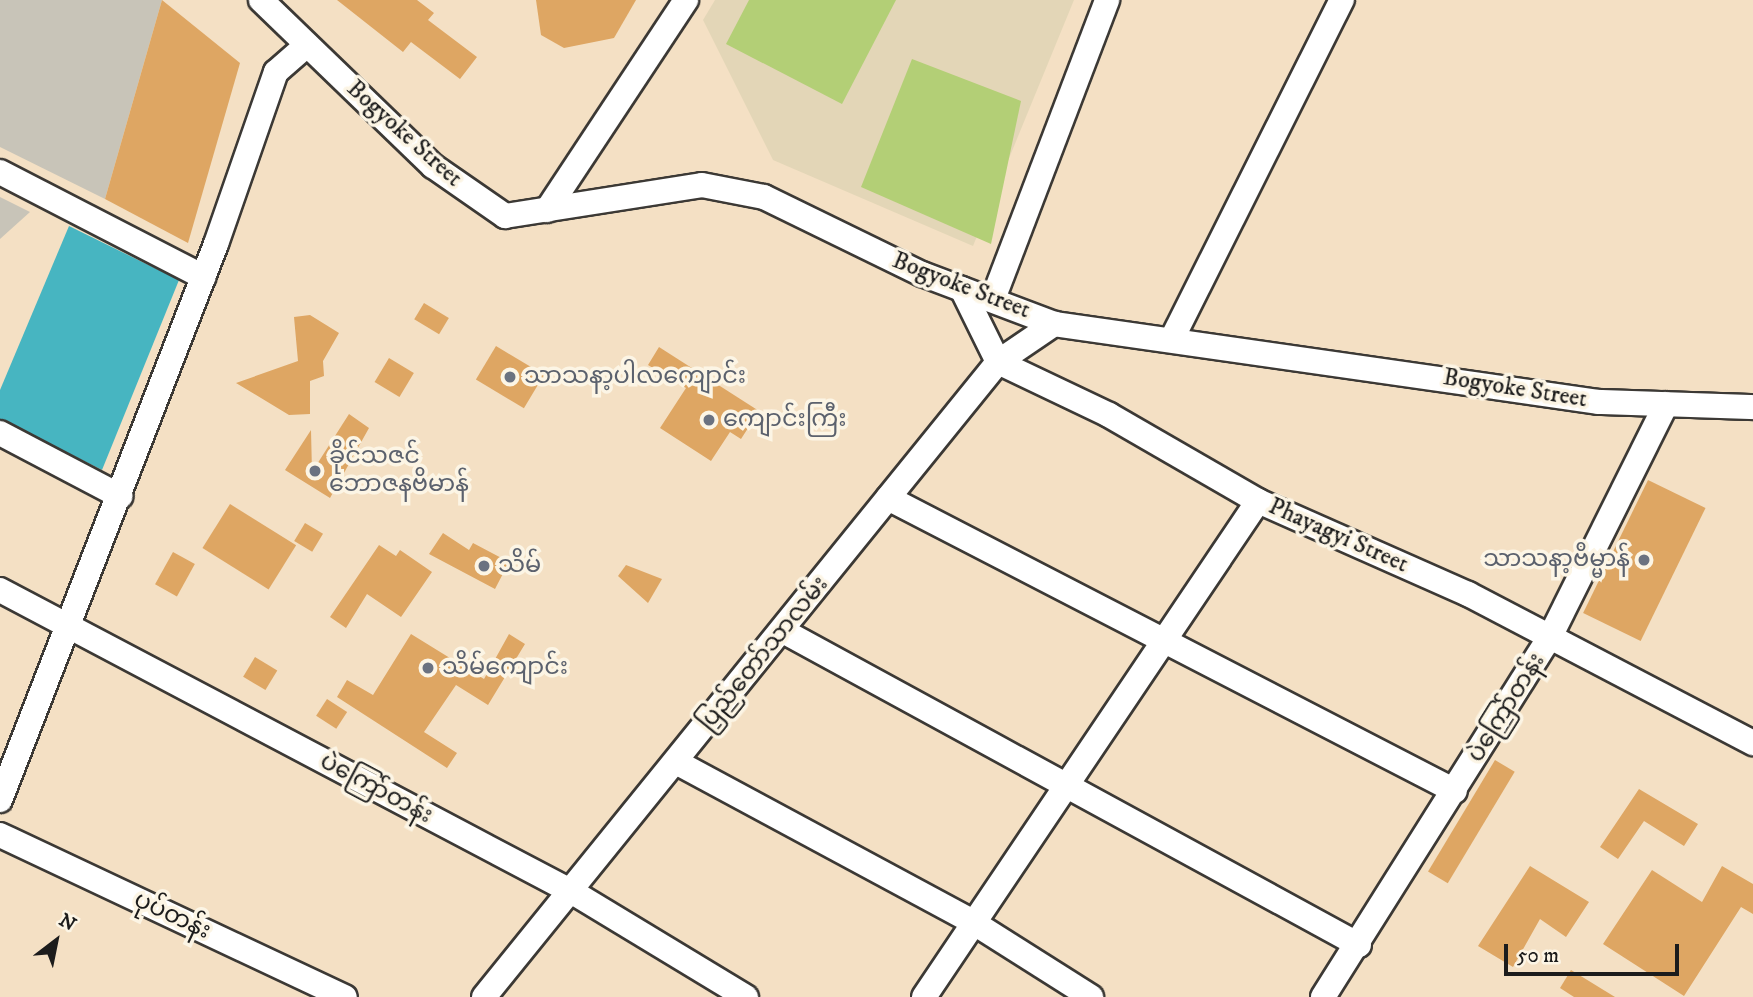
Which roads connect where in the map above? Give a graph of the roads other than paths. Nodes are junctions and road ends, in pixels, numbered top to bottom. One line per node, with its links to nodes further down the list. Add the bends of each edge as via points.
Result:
1 (261, 0): 5 (street, Bogyoke Street)
2 (686, 0): 7 (street)
3 (1108, 0): 10 (street)
4 (1342, 0): 12 (street)
5 (307, 45): 7 (street, Bogyoke Street, via 443,173 505,216); 8 (street, via 276,72)
6 (0, 172): 8 (street)
7 (547, 210): 9 (street, Bogyoke Street, via 714,187 764,197)
8 (203, 277): 17 (street)
9 (962, 289): 10 (street, Bogyoke Street); 13 (street)
10 (993, 299): 11 (street, Bogyoke Street)
11 (1054, 324): 12 (street, Bogyoke Street); 13 (street, ပြည်တော်သာလမ်း)
12 (1173, 337): 14 (street, Bogyoke Street, via 1599,402)
13 (998, 362): 18 (street, ပြည်တော်သာလမ်း); 19 (street, Phayagyi Street, via 1109,415)
14 (1666, 404): 15 (street, Bogyoke Street); 23 (street, ပဲကြော်တန်း)
15 (1753, 407)
16 (0, 432): 17 (street)
17 (120, 496): 21 (street)
18 (888, 498): 22 (street, ပြည်တော်သာလမ်း); 24 (street)
19 (1258, 501): 23 (street, Phayagyi Street); 24 (street)
20 (0, 590): 21 (street, ပဲကြော်တန်း)
21 (70, 628): 29 (street); 31 (street, ပဲကြော်တန်း)
22 (783, 631): 26 (street, ပြည်တော်သာလမ်း); 27 (street)
23 (1550, 637): 25 (street, Phayagyi Street); 28 (street, ပဲကြော်တန်း)
24 (1168, 643): 27 (street); 28 (street)
25 (1753, 743)
26 (678, 763): 31 (street, ပြည်တော်သာလမ်း); 32 (street)
27 (1068, 787): 32 (street); 33 (street)
28 (1455, 791): 33 (street, ပဲကြော်တန်း)
29 (0, 800)
30 (0, 835): 34 (street, ပုပ်တန်း)
31 (574, 893): 35 (street, ပြည်တော်သာလမ်း); 36 (street, ပဲကြော်တန်း)
32 (971, 921): 37 (street); 38 (street)
33 (1359, 945): 39 (street, ပဲကြော်တန်း)
34 (345, 997)
35 (484, 997)
36 (746, 997)
37 (924, 997)
38 (1091, 997)
39 (1323, 997)

